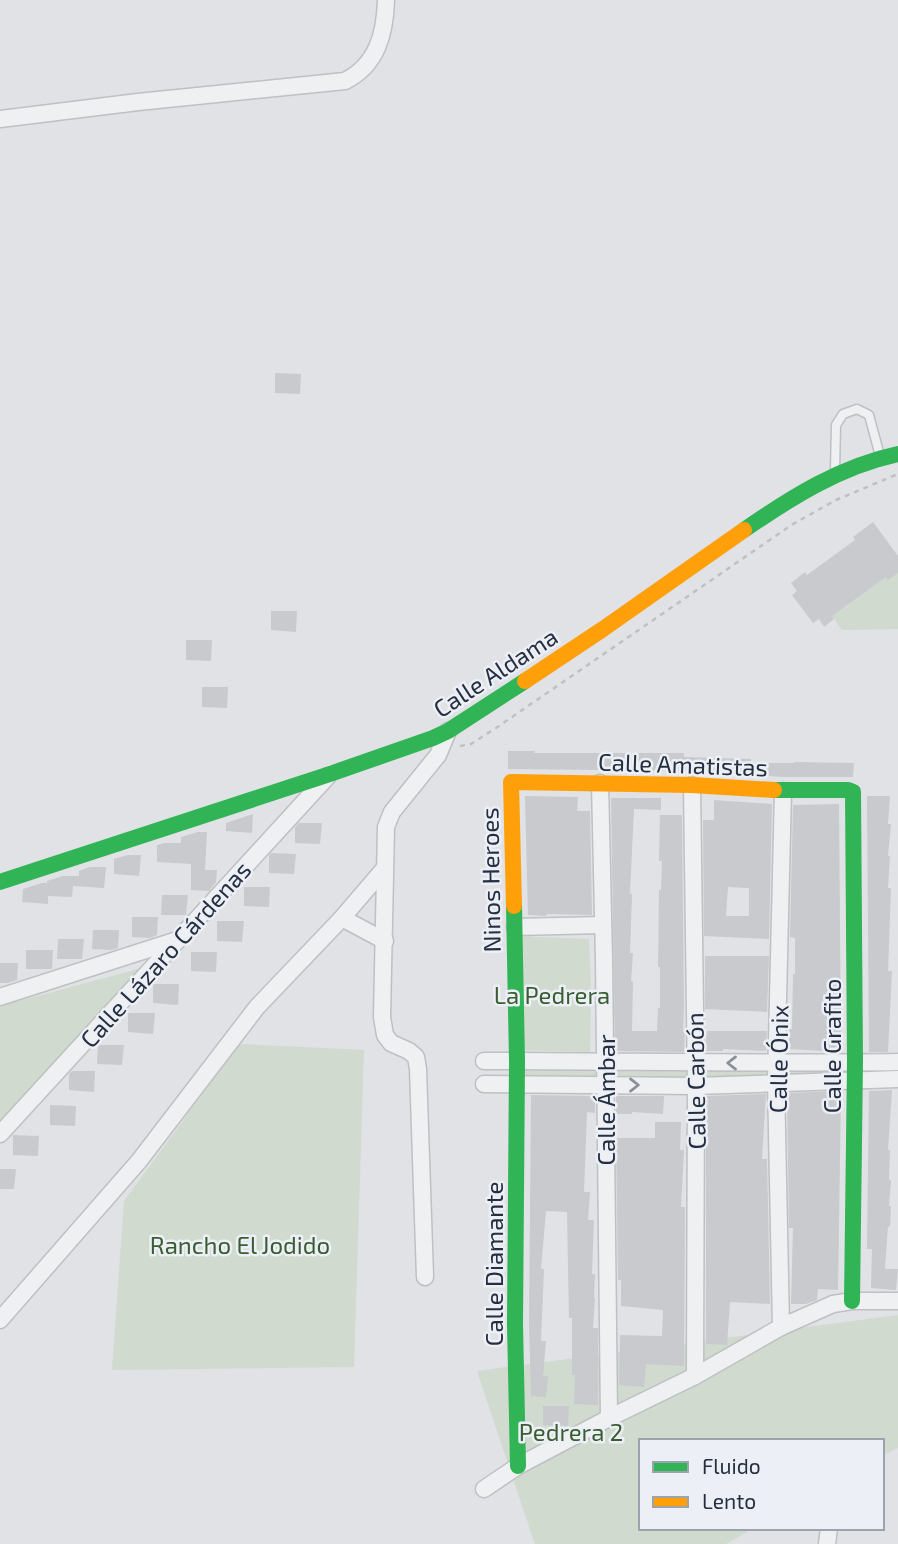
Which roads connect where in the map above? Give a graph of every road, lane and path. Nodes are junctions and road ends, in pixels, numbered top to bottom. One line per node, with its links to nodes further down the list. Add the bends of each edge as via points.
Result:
1 (386, 0): 2 (street, via 378,46 367,66 345,82)
2 (0, 119)
3 (898, 454): 4 (street, Calle Aldama)
4 (880, 457): 5 (street, Calle Aldama); 5 (lane, via 869,415 857,410 843,414 836,425)
5 (835, 474): 7 (street, Calle Aldama, via 790,499)
6 (898, 474): 8 (path, via 793,524 496,728 471,744)
7 (448, 731): 8 (street); 9 (street, Calle Aldama)
8 (438, 755): 15 (street, via 386,827)
9 (330, 774): 16 (street, Calle Aldama); 20 (street, Calle Lázaro Cárdenas)
10 (511, 782): 11 (street, Calle Amatistas); 19 (street, Ninos Heroes)
11 (600, 783): 12 (street, Calle Amatistas); 18 (street, Calle Ámbar)
12 (692, 785): 13 (street, Calle Amatistas); 28 (street, Calle Carbón)
13 (783, 790): 14 (street, Calle Amatistas); 29 (street, Calle Ónix)
14 (853, 792): 26 (street, Calle Grafito)
15 (384, 869): 17 (street); 21 (street)
16 (0, 882)
17 (342, 918): 21 (street); 41 (street, via 257,1007 139,1161)
18 (603, 925): 19 (street); 25 (street, Calle Ámbar)
19 (515, 927): 24 (street, Ninos Heroes)
20 (178, 940): 22 (street); 37 (street, Calle Lázaro Cárdenas)
21 (384, 941): 38 (street, via 385,1035 416,1057 418,1069)
22 (0, 997)
23 (484, 1061): 24 (street)
24 (517, 1061): 25 (street); 34 (street, Calle Diamante)
25 (605, 1061): 28 (street); 35 (street, Calle Ámbar)
26 (855, 1062): 27 (street); 29 (street); 31 (street, Calle Grafito)
27 (898, 1062)
28 (695, 1063): 29 (street, one-way to 28); 36 (street, Calle Carbón)
29 (777, 1063): 32 (street, Calle Ónix)
30 (898, 1079): 31 (street)
31 (854, 1080): 32 (street); 39 (street, Calle Grafito)
32 (776, 1082): 36 (street); 42 (street, Calle Ónix)
33 (484, 1084): 34 (street)
34 (517, 1084): 35 (street); 45 (street, Calle Diamante)
35 (604, 1085): 36 (street, one-way to 36); 44 (street, Calle Ámbar)
36 (696, 1086): 43 (street, Calle Carbón)
37 (0, 1134)
38 (425, 1277)
39 (852, 1301): 40 (street); 42 (street, via 833,1304)
40 (898, 1301)
41 (0, 1320)
42 (781, 1327): 43 (street)
43 (695, 1376): 44 (street)
44 (609, 1418): 45 (street)
45 (518, 1466): 46 (street)
46 (484, 1489)

